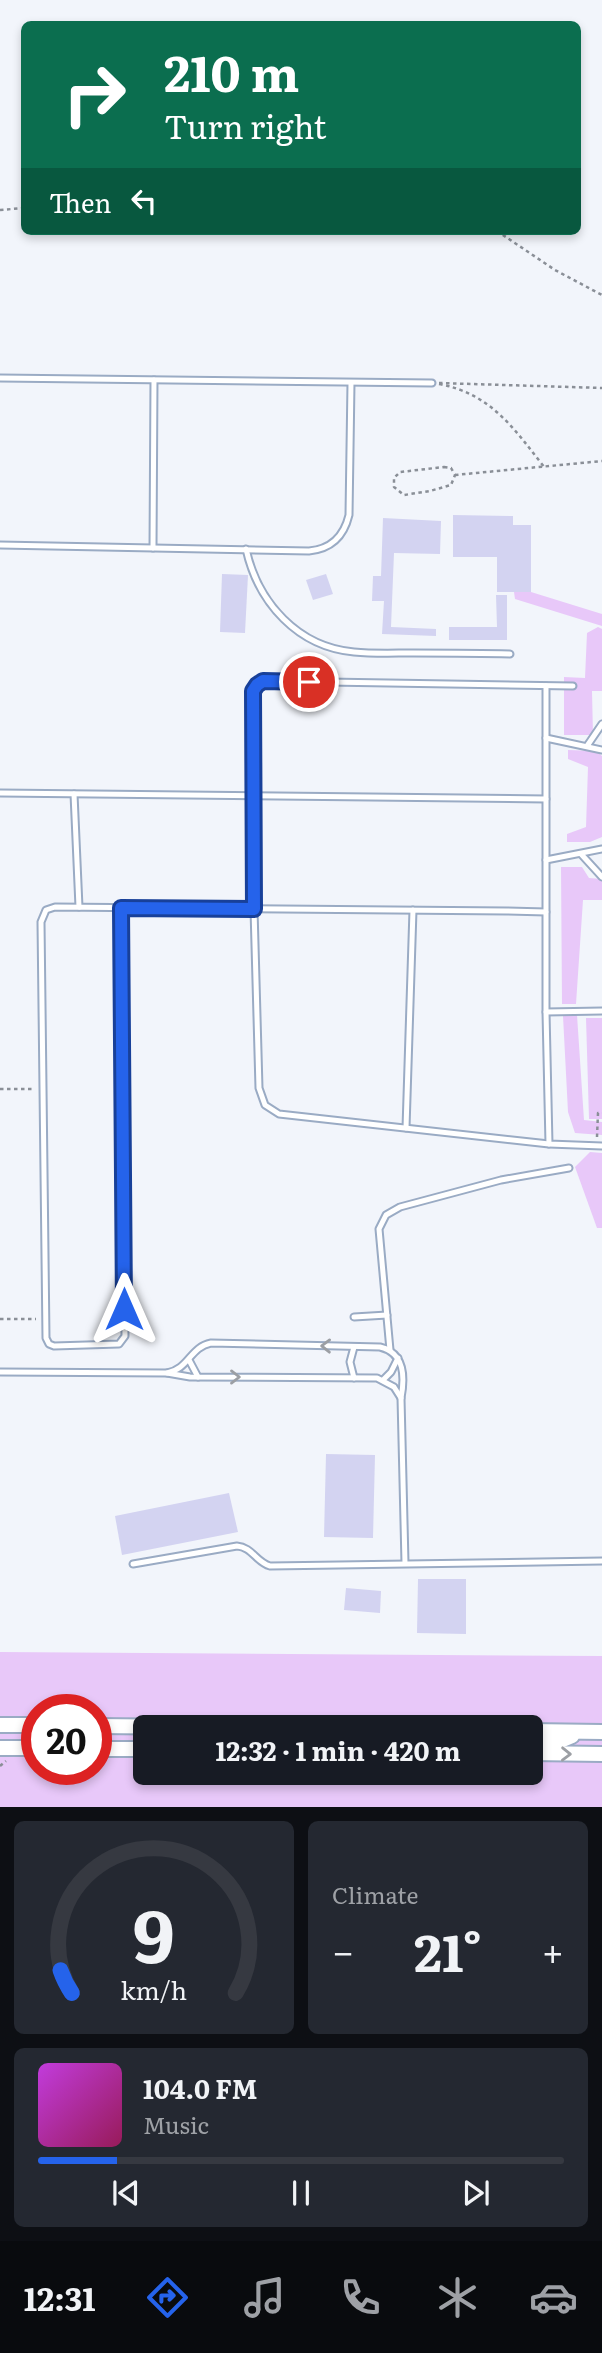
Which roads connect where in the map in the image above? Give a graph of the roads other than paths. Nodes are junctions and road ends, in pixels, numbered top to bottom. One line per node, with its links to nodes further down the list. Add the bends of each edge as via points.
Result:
1 (0, 378): 2 (lane)
2 (154, 380): 3 (lane); 6 (lane)
3 (351, 383): 4 (lane); 7 (lane, via 349,515 344,531 317,550)
4 (432, 383)
5 (0, 545): 6 (lane)
6 (153, 548): 7 (lane)
7 (246, 550): 8 (lane, via 253,575 274,610 293,628 328,647 368,653)
8 (510, 653)
9 (546, 686): 10 (lane); 12 (lane); 17 (lane, via 260,683 253,695)
10 (573, 686)
11 (602, 724): 13 (lane)
12 (546, 738): 13 (lane); 18 (lane)
13 (587, 746): 14 (lane)
14 (599, 749)
15 (0, 793): 16 (lane)
16 (74, 794): 17 (lane); 23 (lane)
17 (253, 796): 18 (lane); 25 (lane)
18 (546, 800): 21 (lane)
19 (602, 849): 20 (lane)
20 (581, 853): 21 (lane); 22 (lane)
21 (546, 860): 27 (lane)
22 (602, 877)
23 (79, 907): 24 (lane); 24 (lane, via 50,908 41,917 46,1338 52,1346 119,1344 125,1336)
24 (121, 908): 25 (lane)
25 (254, 909): 26 (lane); 30 (lane, via 259,1088 265,1105 279,1114)
26 (413, 910): 27 (lane); 30 (lane)
27 (546, 912): 29 (lane)
28 (602, 1011): 29 (lane)
29 (546, 1012): 31 (lane)
30 (405, 1128): 31 (lane)
31 (549, 1144): 32 (lane)
32 (599, 1146)
33 (569, 1168): 34 (lane, via 478,1185 392,1210 379,1229)
34 (387, 1315): 35 (lane); 37 (lane)
35 (354, 1318)
36 (354, 1347): 37 (lane); 39 (lane, one-way to 39, via 211,1343 195,1350); 43 (lane, via 350,1362)
37 (390, 1350): 38 (lane)
38 (398, 1358): 44 (lane); 45 (lane, via 403,1370)
39 (189, 1360): 41 (lane); 42 (lane)
40 (0, 1372): 41 (lane)
41 (167, 1373): 42 (lane)
42 (198, 1377): 43 (lane, one-way to 43)
43 (354, 1378): 44 (lane)
44 (383, 1380): 45 (lane)
45 (401, 1398): 47 (lane)
46 (602, 1561): 47 (lane)
47 (405, 1563): 48 (lane, via 270,1566 249,1549 236,1546)
48 (133, 1564)
49 (0, 1725): 51 (street)
50 (133, 1725): 52 (street)
51 (21, 1726)
52 (112, 1726)
53 (543, 1728): 54 (street)
54 (579, 1731): 55 (street); 56 (street, via 560,1741)
55 (602, 1732)
56 (543, 1741)
57 (0, 1748): 58 (street)
58 (21, 1748)
59 (112, 1749): 60 (street)
60 (133, 1749)
61 (543, 1754): 62 (street, one-way to 62)
62 (602, 1754)

